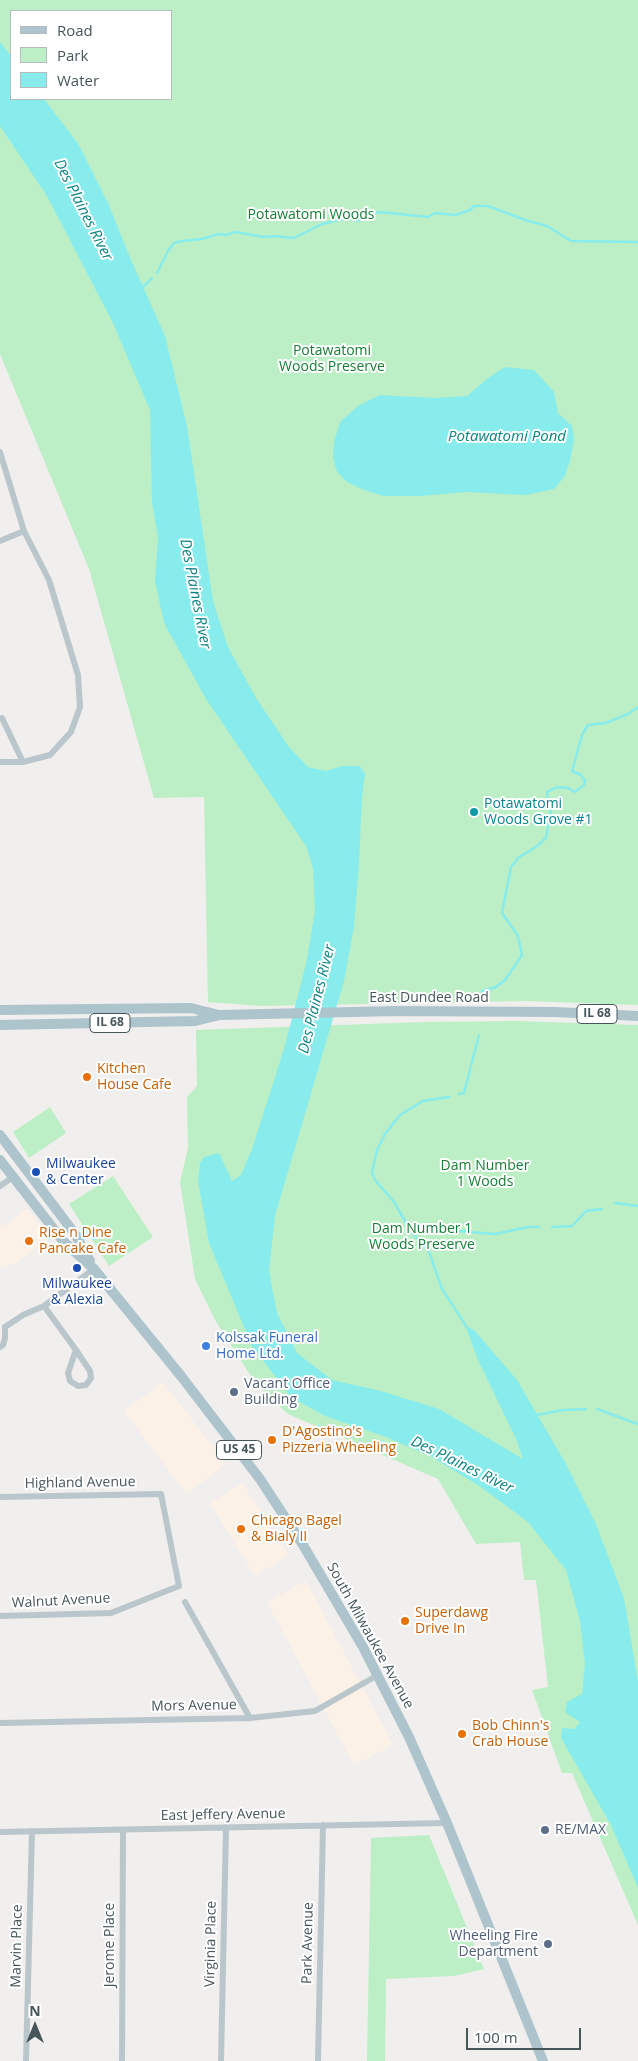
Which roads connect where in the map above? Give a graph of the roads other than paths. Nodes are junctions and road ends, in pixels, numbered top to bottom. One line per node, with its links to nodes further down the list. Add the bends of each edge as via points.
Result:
1 (0, 452): 2 (street)
2 (24, 531): 3 (street); 6 (street, via 50,580 78,675 80,706 71,732 50,755)
3 (0, 541)
4 (2, 718): 6 (street)
5 (0, 762): 6 (street)
6 (23, 762)
7 (0, 1010): 8 (main road, East Dundee Road / IL 68, via 191,1008)
8 (220, 1016): 9 (main road, East Dundee Road / IL 68, via 341,1012 555,1012); 10 (main road, East Dundee Road / IL 68, via 195,1021)
9 (638, 1016)
10 (0, 1025)
11 (0, 1136): 15 (main road, South Milwaukee Avenue / US 45, via 75,1234)
12 (0, 1160): 13 (main road, South Milwaukee Avenue / US 45)
13 (13, 1176): 14 (street); 15 (main road, South Milwaukee Avenue / US 45, via 63,1241)
14 (0, 1186)
15 (94, 1269): 16 (street); 24 (main road, South Milwaukee Avenue / US 45, via 260,1479 303,1545)
16 (44, 1306): 17 (street); 19 (street)
17 (2, 1327): 18 (street, via 6,1338)
18 (0, 1347)
19 (76, 1350): 19 (street, via 90,1371 91,1378 86,1385 70,1382 68,1373)
20 (0, 1497): 21 (street, Highland Avenue, via 161,1494)
21 (179, 1586): 23 (street, Walnut Avenue, via 111,1613)
22 (185, 1602): 25 (street)
23 (0, 1616)
24 (378, 1675): 25 (street, Mors Avenue, via 315,1711); 27 (main road, South Milwaukee Avenue / US 45)
25 (250, 1718): 26 (street, Mors Avenue)
26 (0, 1723)
27 (447, 1823): 28 (street, East Jeffery Avenue); 37 (main road, South Milwaukee Avenue / US 45)
28 (323, 1825): 29 (street, East Jeffery Avenue); 36 (street, Park Avenue)
29 (226, 1827): 30 (street, East Jeffery Avenue); 35 (street, Virginia Place)
30 (123, 1830): 32 (street, East Jeffery Avenue); 34 (street, Jerome Place)
31 (0, 1832): 32 (street, East Jeffery Avenue)
32 (32, 1832): 33 (street, Marvin Place)
33 (26, 2061)
34 (122, 2061)
35 (221, 2061)
36 (318, 2061)
37 (543, 2061)

